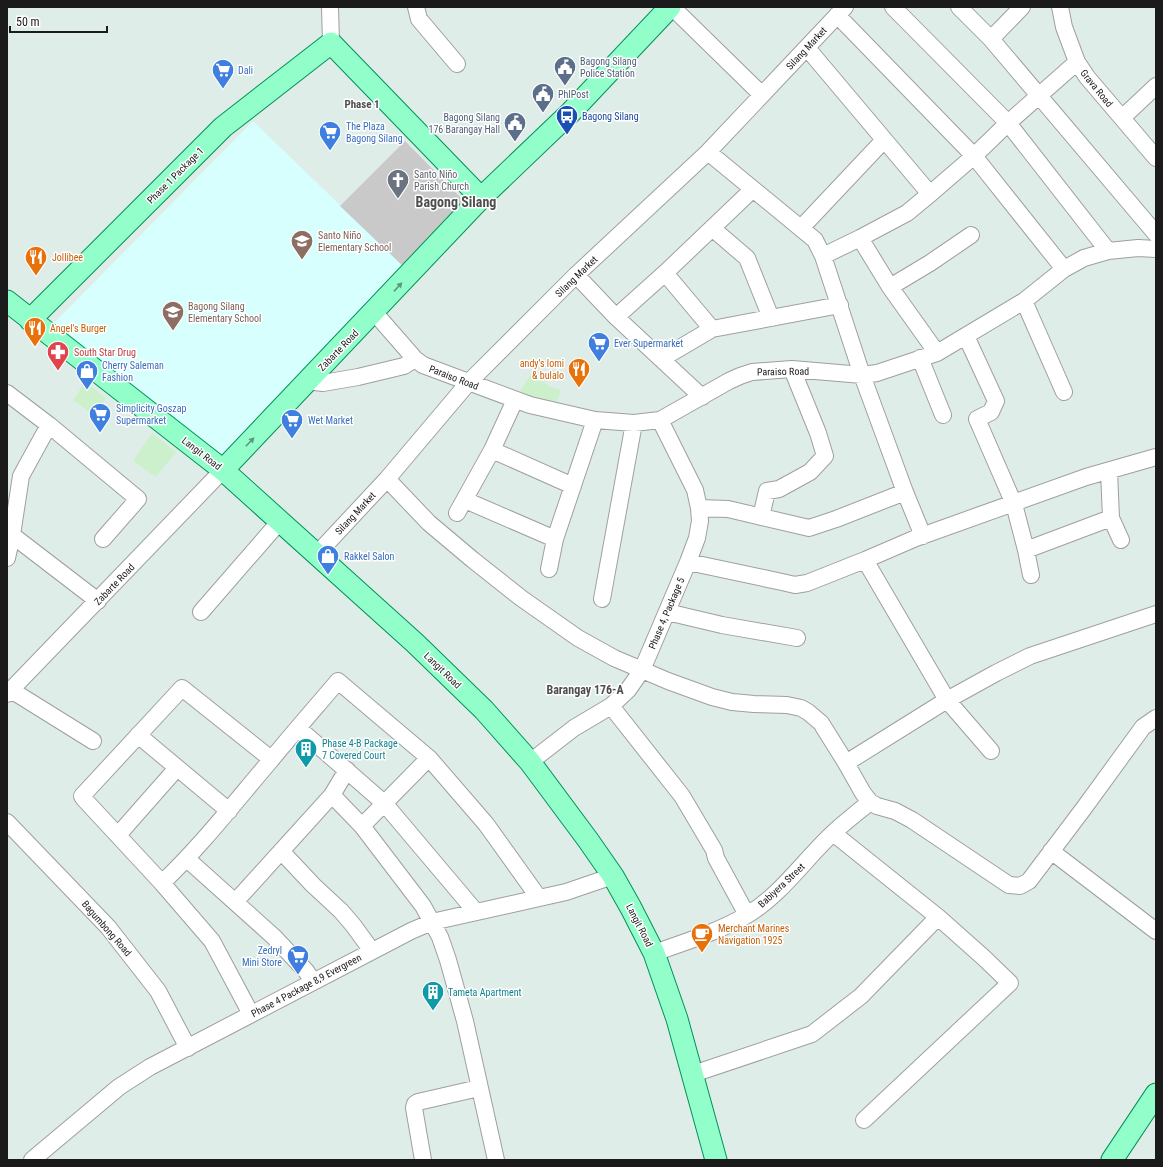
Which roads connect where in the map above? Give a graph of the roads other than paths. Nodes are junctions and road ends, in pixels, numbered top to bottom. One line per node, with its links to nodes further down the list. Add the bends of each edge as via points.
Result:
1 (330, 7): 10 (street)
2 (416, 7): 13 (street, via 419,19)
3 (671, 7): 15 (street); 25 (main road, Zabarte Road, via 571,112)
4 (893, 7): 18 (street)
5 (959, 7): 9 (street)
6 (1022, 7): 9 (street)
7 (1060, 7): 12 (street, Grava Road, via 1064,28)
8 (841, 11): 11 (street, Silang Market); 21 (street)
9 (991, 39): 16 (street)
10 (331, 43): 25 (main road); 44 (main road, Phase 1 Package 1, via 223,127)
11 (807, 48): 15 (street, Silang Market); 19 (street)
12 (1077, 62): 16 (street); 17 (street, Grava Road)
13 (457, 64)
14 (1156, 86): 17 (street)
15 (762, 95): 20 (street, Silang Market)
16 (1039, 95): 18 (street); 28 (street)
17 (1122, 118): 22 (street, Grava Road)
18 (1008, 123): 21 (street); 32 (street)
19 (884, 140): 24 (street); 27 (street)
20 (708, 152): 23 (street); 36 (street, Silang Market)
21 (974, 156): 24 (street); 34 (street)
22 (1156, 158)
23 (752, 190): 26 (street); 27 (street)
24 (930, 194): 30 (street, via 906,213)
25 (481, 198): 41 (main road, Zabarte Road, one-way to 25)
26 (712, 228): 35 (street); 43 (street, via 746,258)
27 (801, 228): 33 (street, via 815,240)
28 (1156, 234)
29 (971, 235): 37 (street, via 930,264)
30 (860, 238): 33 (street); 37 (street)
31 (1156, 249): 32 (street, Paraiso Road)
32 (1108, 251): 34 (street, Paraiso Road, via 1084,258)
33 (823, 256): 40 (street)
34 (1064, 269): 39 (street, Paraiso Road)
35 (665, 273): 42 (street); 45 (street)
36 (576, 275): 42 (street); 54 (street, Silang Market)
37 (890, 287): 47 (street)
38 (7, 301): 44 (main road, Langit Road)
39 (1024, 301): 46 (street, Paraiso Road); 55 (street)
40 (840, 305): 43 (street); 52 (street)
41 (374, 312): 49 (street, Paraiso Road); 53 (main road, Zabarte Road)
42 (616, 317): 50 (street)
43 (771, 318): 45 (street)
44 (30, 320): 66 (main road, Langit Road)
45 (712, 329): 50 (street)
46 (966, 336): 47 (street, Paraiso Road); 71 (street, via 996,401 990,412 978,419)
47 (937, 353): 48 (street, Paraiso Road)
48 (920, 358): 52 (street, Paraiso Road, via 877,373); 59 (street)
49 (415, 359): 53 (street, via 404,366 358,377 323,383); 54 (street, Paraiso Road, via 423,365)
50 (661, 359): 57 (street)
51 (792, 370): 52 (street, Paraiso Road); 57 (street, Paraiso Road, via 752,372); 73 (street, via 818,433 824,456 810,472 779,490 767,491)
52 (862, 375): 70 (street)
53 (310, 379): 66 (main road, Zabarte Road, one-way to 53)
54 (469, 382): 58 (street, Paraiso Road); 68 (street, Silang Market)
55 (1064, 392)
56 (7, 393): 63 (street)
57 (702, 397): 61 (street, Paraiso Road)
58 (515, 400): 60 (street, Paraiso Road); 64 (street)
59 (943, 415)
60 (595, 420): 62 (street, Paraiso Road); 69 (street)
61 (660, 420): 62 (street, Paraiso Road); 72 (street, Phase 4, Package 5, via 694,490)
62 (634, 424): 88 (street)
63 (49, 425): 76 (street, via 21,476); 78 (street, via 138,499)
64 (492, 450): 69 (street); 79 (street, via 461,506)
65 (1156, 457): 67 (street)
66 (223, 470): 75 (main road, Langit Road); 89 (street, Zabarte Road)
67 (1109, 471): 71 (street); 74 (street)
68 (387, 479): 82 (street, Silang Market); 94 (street, via 429,523 521,598 578,638)
69 (573, 486): 79 (street)
70 (905, 492): 73 (street, via 809,528); 77 (street)
71 (1014, 504): 77 (street); 81 (street)
72 (699, 508): 73 (street, via 728,509); 85 (street, Phase 4, Package 5, via 697,538)
73 (761, 517)
74 (1111, 518): 80 (street); 81 (street)
75 (280, 521): 82 (main road, Langit Road); 90 (street)
76 (12, 535): 83 (street); 89 (street)
77 (923, 536): 84 (street)
78 (103, 539)
79 (555, 539): 86 (street)
80 (1121, 540)
81 (1026, 550): 87 (street)
82 (317, 554): 105 (main road, Langit Road, via 458,684)
83 (7, 558)
84 (865, 560): 85 (street, via 807,583 794,585); 96 (street)
85 (688, 562): 91 (street, Phase 4, Package 5)
86 (549, 569)
87 (1031, 575)
88 (602, 599)
89 (98, 601): 95 (street, Zabarte Road)
90 (201, 612)
91 (667, 612): 93 (street); 94 (street, Phase 4, Package 5)
92 (1156, 614): 96 (street, via 1030,656)
93 (797, 638)
94 (642, 670): 97 (street, Phase 4, Package 5, via 628,690); 106 (street, via 693,691 726,700 801,708 821,724)
95 (9, 692): 101 (street)
96 (947, 700): 102 (street); 106 (street)
97 (611, 706): 105 (street, Phase 4, Package 5, via 574,728); 125 (street, via 682,796 714,850)
98 (1155, 721): 118 (street, via 1143,727)
99 (298, 728): 103 (street, via 338,681); 104 (street); 108 (street)
100 (138, 735): 104 (street, via 182,688); 107 (street); 116 (street, via 82,796)
101 (93, 741)
102 (991, 751)
103 (429, 758): 111 (street); 122 (street, via 486,824)
104 (271, 759): 112 (street)
105 (530, 762): 120 (main road, Langit Road)
106 (846, 763): 110 (street)
107 (177, 768): 112 (street); 116 (street)
108 (347, 770): 109 (street); 111 (street)
109 (332, 795): 113 (street); 117 (street)
110 (870, 802): 115 (street, Babiyera Street); 118 (street, via 912,820 1012,886 1026,884)
111 (384, 803): 113 (street); 124 (street)
112 (229, 811): 119 (street)
113 (362, 826): 127 (street)
114 (10, 832): 133 (street, Bagumbong Road, via 108,927 158,992)
115 (833, 833): 125 (street, Babiyera Street, via 768,900); 126 (street)
116 (118, 836): 121 (street)
117 (281, 851): 123 (street); 129 (street, via 353,924)
118 (1051, 851): 128 (street)
119 (186, 860): 121 (street); 123 (street)
120 (613, 876): 122 (street, Phase 4 Package 8,9 Evergreen); 130 (main road, Langit Road)
121 (162, 883): 132 (street, via 212,941)
122 (539, 898): 124 (street, Phase 4 Package 8,9 Evergreen)
123 (235, 902): 131 (street, via 274,937)
124 (476, 912): 127 (street, Phase 4 Package 8,9 Evergreen)
125 (747, 915): 130 (street, Babiyera Street, via 716,930)
126 (938, 917): 134 (street, via 861,996 812,1034); 137 (street, via 1010,983)
127 (432, 922): 129 (street, Phase 4 Package 8,9 Evergreen); 135 (street, via 450,967 465,1021)
128 (1156, 931)
129 (372, 951): 131 (street, Phase 4 Package 8,9 Evergreen)
130 (654, 953): 134 (main road, Langit Road)
131 (313, 981): 132 (street, Phase 4 Package 8,9 Evergreen)
132 (252, 1014): 133 (street, Phase 4 Package 8,9 Evergreen)
133 (188, 1048): 138 (street, Phase 4 Package 8,9 Evergreen, via 150,1067 120,1087)
134 (693, 1074): 141 (main road, Langit Road)
135 (479, 1088): 139 (street, via 415,1104); 140 (street)
136 (1156, 1094): 142 (main road)
137 (864, 1120)
138 (32, 1160)
139 (423, 1160)
140 (496, 1160)
141 (716, 1160)
142 (1112, 1160)

